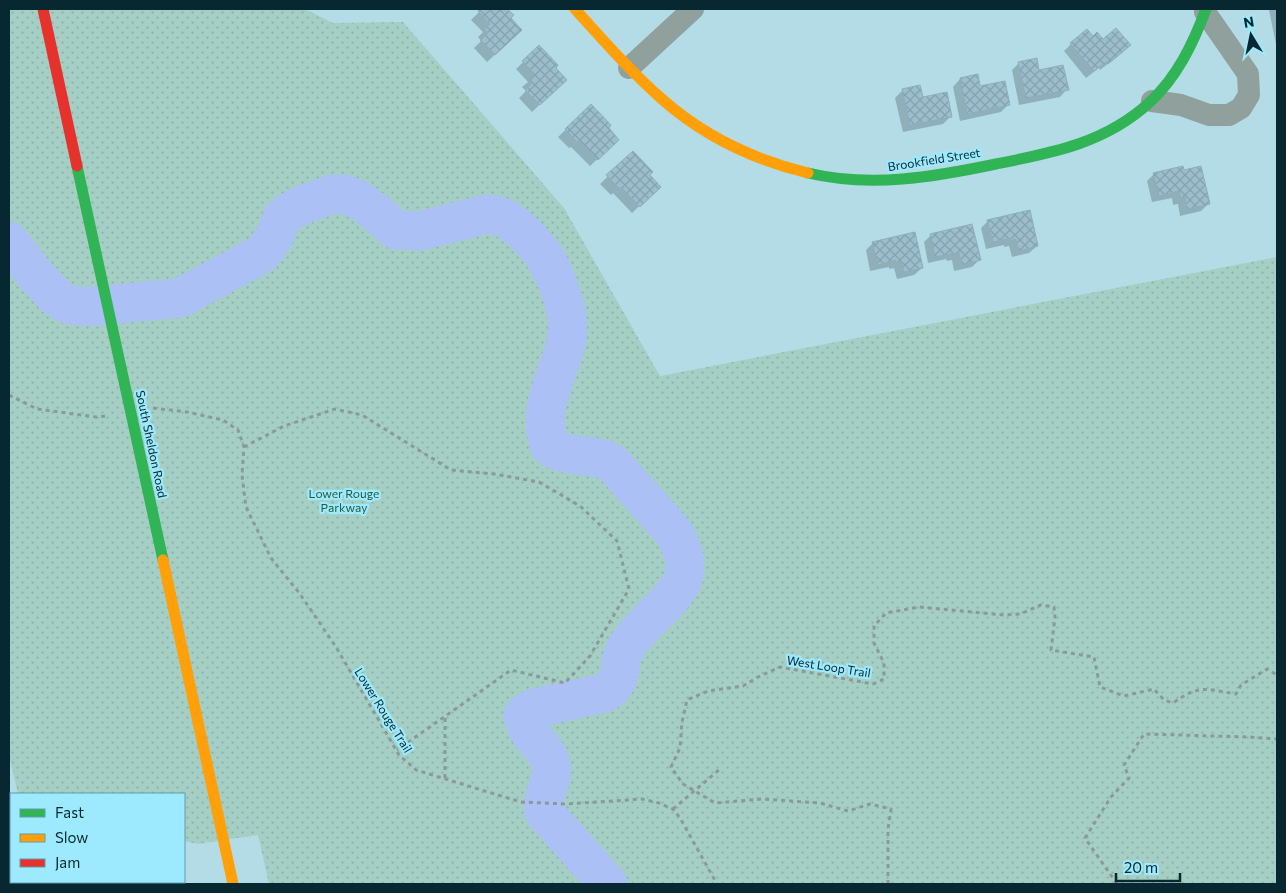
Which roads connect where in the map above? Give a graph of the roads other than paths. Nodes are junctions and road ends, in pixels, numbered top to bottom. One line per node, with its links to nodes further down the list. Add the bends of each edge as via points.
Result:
1 (43, 9): 7 (street, South Sheldon Road)
2 (575, 9): 5 (street, Brookfield Street)
3 (693, 9): 5 (street)
4 (1206, 10): 6 (street, Brookfield Street, via 1182,64); 6 (street, via 1248,74 1249,95 1242,108 1229,115 1209,115 1181,105)
5 (629, 68): 6 (street, Brookfield Street, via 664,101 694,123 766,161 838,178 876,181 920,177 1073,147 1113,130)
6 (1152, 100)
7 (233, 884)

